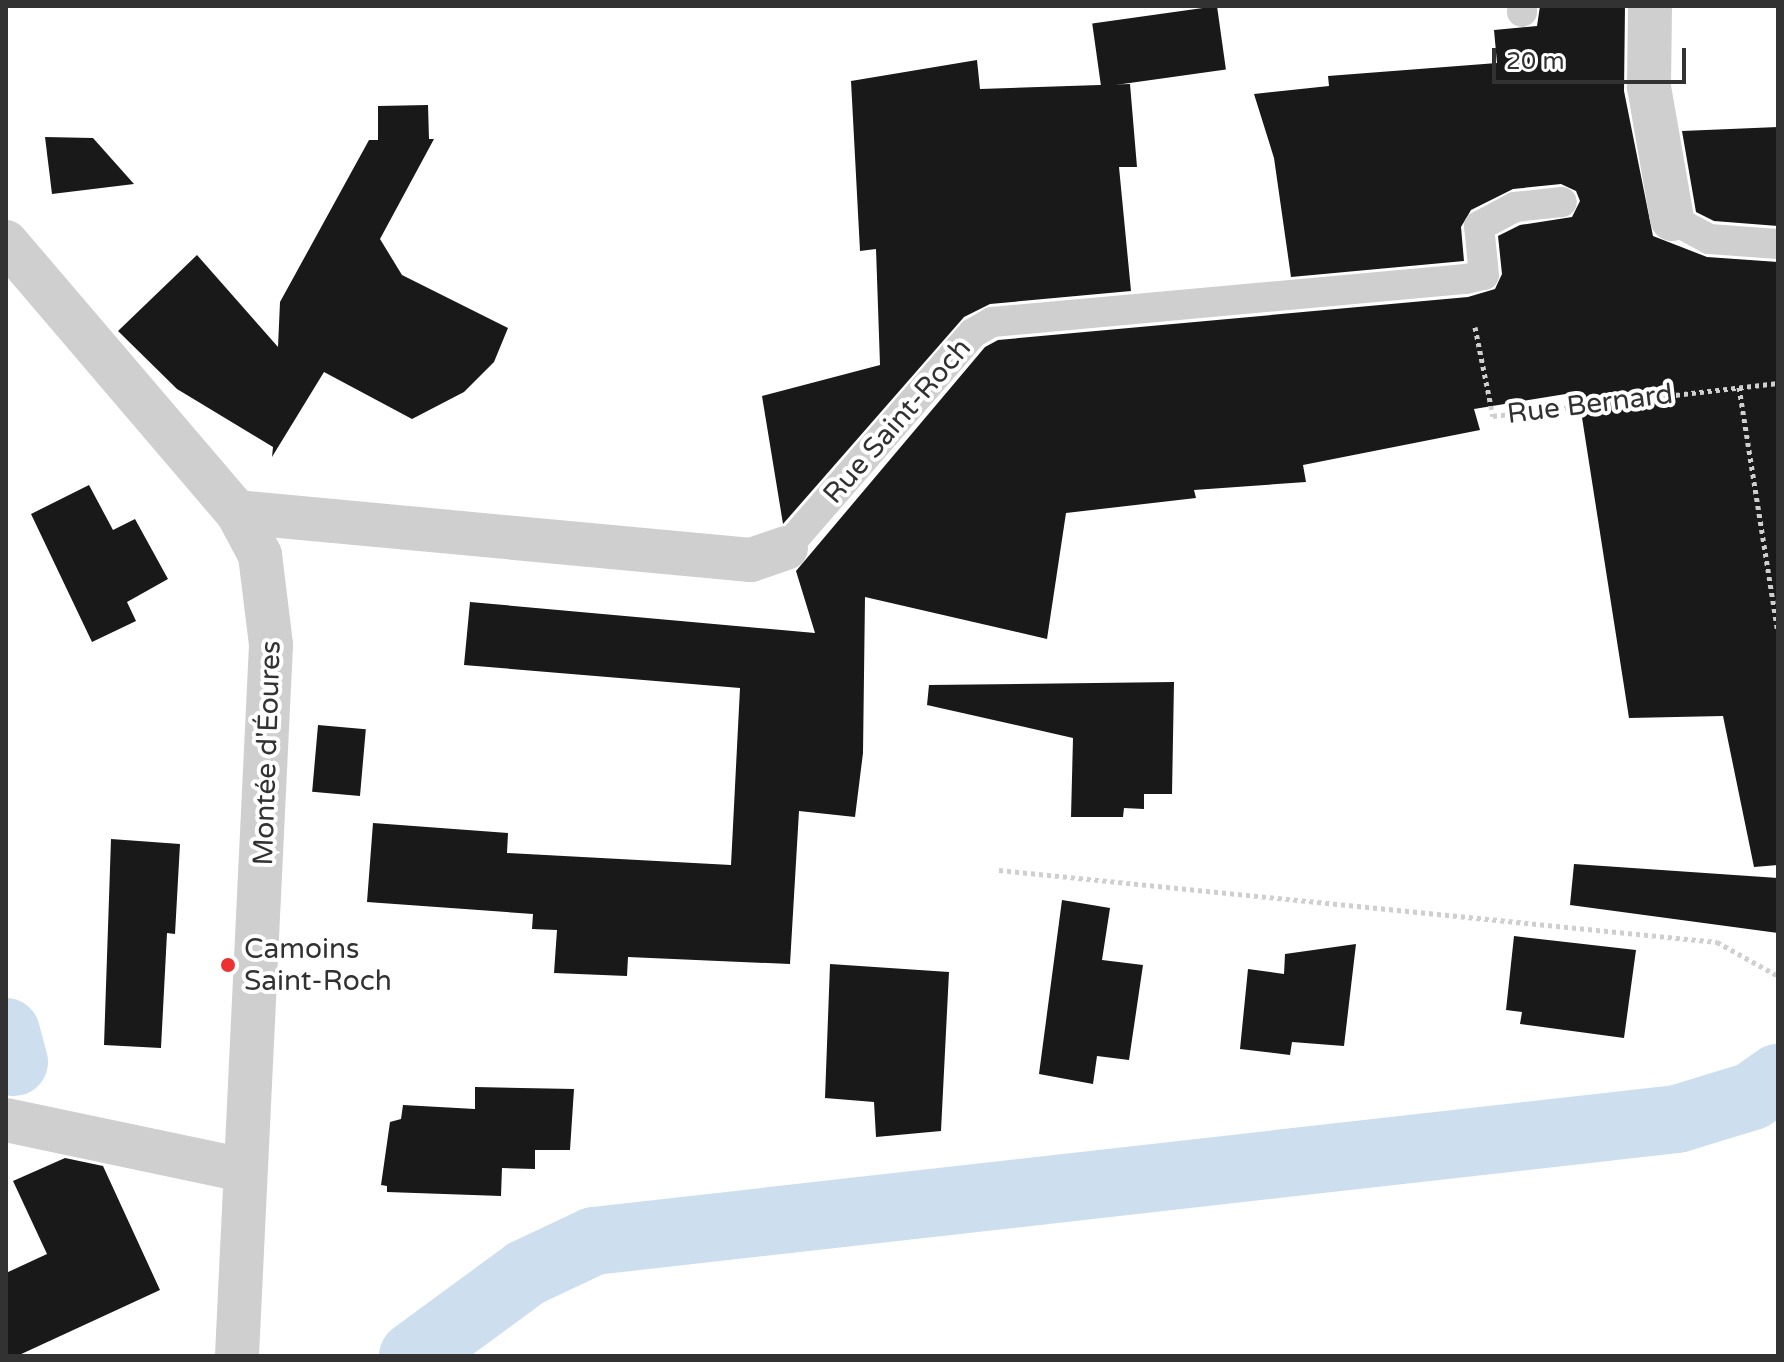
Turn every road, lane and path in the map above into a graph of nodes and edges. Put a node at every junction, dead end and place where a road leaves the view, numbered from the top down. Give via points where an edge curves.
1 (1650, 12) edge
2 (1562, 202) dead end
3 (1672, 219) joint
4 (6, 242) edge
5 (1778, 244) edge
6 (1466, 279) junction
7 (1778, 383) edge
8 (1739, 387) junction
9 (237, 512) junction
10 (786, 548) joint
11 (1778, 632) edge
12 (999, 870) dead end
13 (1778, 976) edge
14 (6, 1120) edge
15 (243, 1170) junction
16 (237, 1356) edge

1 - 3 street via 1649,87
2 - 6 lane via 1515,207 1479,226 1484,275
3 - 5 lane via 1709,239
4 - 9 street, Montée d'Éoures
6 - 8 path, Rue Bernard via 1493,416
6 - 10 lane, Rue Saint-Roch via 992,322 973,333
7 - 8 path, Rue Bernard
8 - 11 path
9 - 10 street, Rue Saint-Roch via 751,560
9 - 15 street, Montée d'Éoures via 260,555 271,645 260,951
12 - 13 path via 1717,942
14 - 15 street
15 - 16 street, Montée d'Éoures

